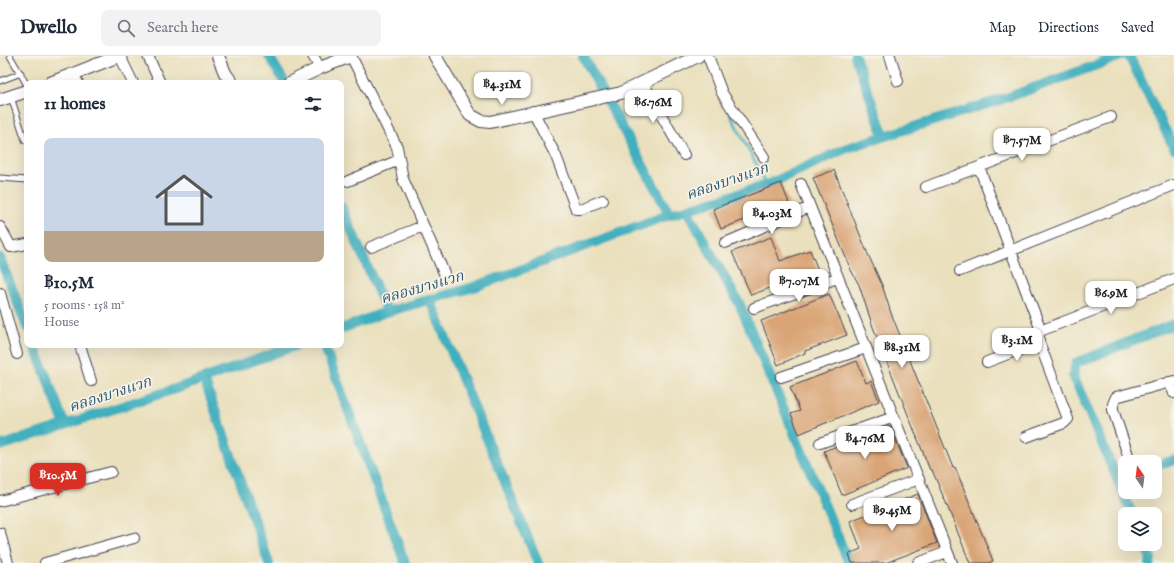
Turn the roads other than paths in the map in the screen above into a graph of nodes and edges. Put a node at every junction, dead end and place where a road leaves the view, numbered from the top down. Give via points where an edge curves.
1 (10, 56) edge
2 (120, 56) edge
3 (148, 56) edge
4 (218, 56) edge
5 (313, 56) edge
6 (351, 56) edge
7 (435, 56) edge
8 (708, 56) edge
9 (890, 56) edge
10 (694, 57) edge
11 (94, 60) edge
12 (320, 68) junction
13 (21, 73) junction
14 (76, 79) edge
15 (24, 80) edge
16 (132, 80) edge
17 (159, 80) edge
18 (230, 80) edge
19 (295, 80) edge
20 (0, 81) edge
21 (898, 81) dead end
22 (642, 83) junction
23 (24, 92) edge
24 (5, 98) edge
25 (533, 111) junction
26 (1110, 117) dead end
27 (24, 138) edge
28 (684, 155) dead end
29 (764, 157) dead end
30 (399, 160) junction
31 (978, 167) junction
32 (0, 178) edge
33 (24, 180) edge
34 (348, 181) dead end
35 (801, 184) dead end
36 (1174, 185) edge
37 (926, 187) dead end
38 (603, 200) dead end
39 (810, 208) junction
40 (423, 226) junction
41 (0, 227) edge
42 (725, 243) dead end
43 (24, 245) edge
44 (371, 247) dead end
45 (1012, 251) junction
46 (960, 271) dead end
47 (444, 273) dead end
48 (837, 278) junction
49 (1174, 279) edge
50 (0, 293) edge
51 (754, 308) dead end
52 (1040, 331) junction
53 (1039, 342) junction
54 (81, 348) edge
55 (866, 348) junction
56 (17, 354) dead end
57 (987, 362) dead end
58 (782, 377) dead end
59 (91, 381) dead end
60 (1172, 382) edge
61 (1174, 393) edge
62 (894, 416) junction
63 (1026, 437) dead end
64 (820, 443) dead end
65 (1128, 455) edge
66 (110, 472) dead end
67 (919, 478) junction
68 (0, 502) edge
69 (852, 504) dead end
70 (0, 533) edge
71 (134, 538) dead end
72 (947, 552) junction
73 (52, 562) edge
74 (8, 563) edge
75 (918, 563) edge
76 (952, 563) edge

1 - 13 lane
2 - 11 street
2 - 16 street
3 - 17 street
4 - 18 street
5 - 12 street
6 - 12 street
6 - 30 street via 397,147
7 - 25 street via 470,115 481,121 490,122
8 - 29 street via 722,93
9 - 21 street
10 - 22 street
11 - 14 street
12 - 19 street
13 - 15 lane
13 - 20 lane
22 - 25 street via 611,96
22 - 28 street
23 - 24 street
24 - 27 lane
25 - 38 street via 556,156 576,209
26 - 31 street
30 - 34 street
30 - 40 street via 402,179
31 - 37 street
31 - 45 street
32 - 33 lane
35 - 39 street
36 - 45 street
39 - 42 street
39 - 48 street
40 - 44 street
40 - 47 street
41 - 43 street via 12,247
45 - 46 street
45 - 52 street
48 - 51 street
48 - 55 street
49 - 52 street
50 - 56 street
52 - 53 street
53 - 57 street
53 - 63 street via 1068,419 1064,423
54 - 59 street
55 - 58 street
55 - 62 street
60 - 61 street
60 - 65 street via 1116,397 1113,410
62 - 64 street
62 - 67 street
66 - 68 street
67 - 69 street
67 - 72 street
70 - 74 street
71 - 73 street
72 - 75 street
72 - 76 street

